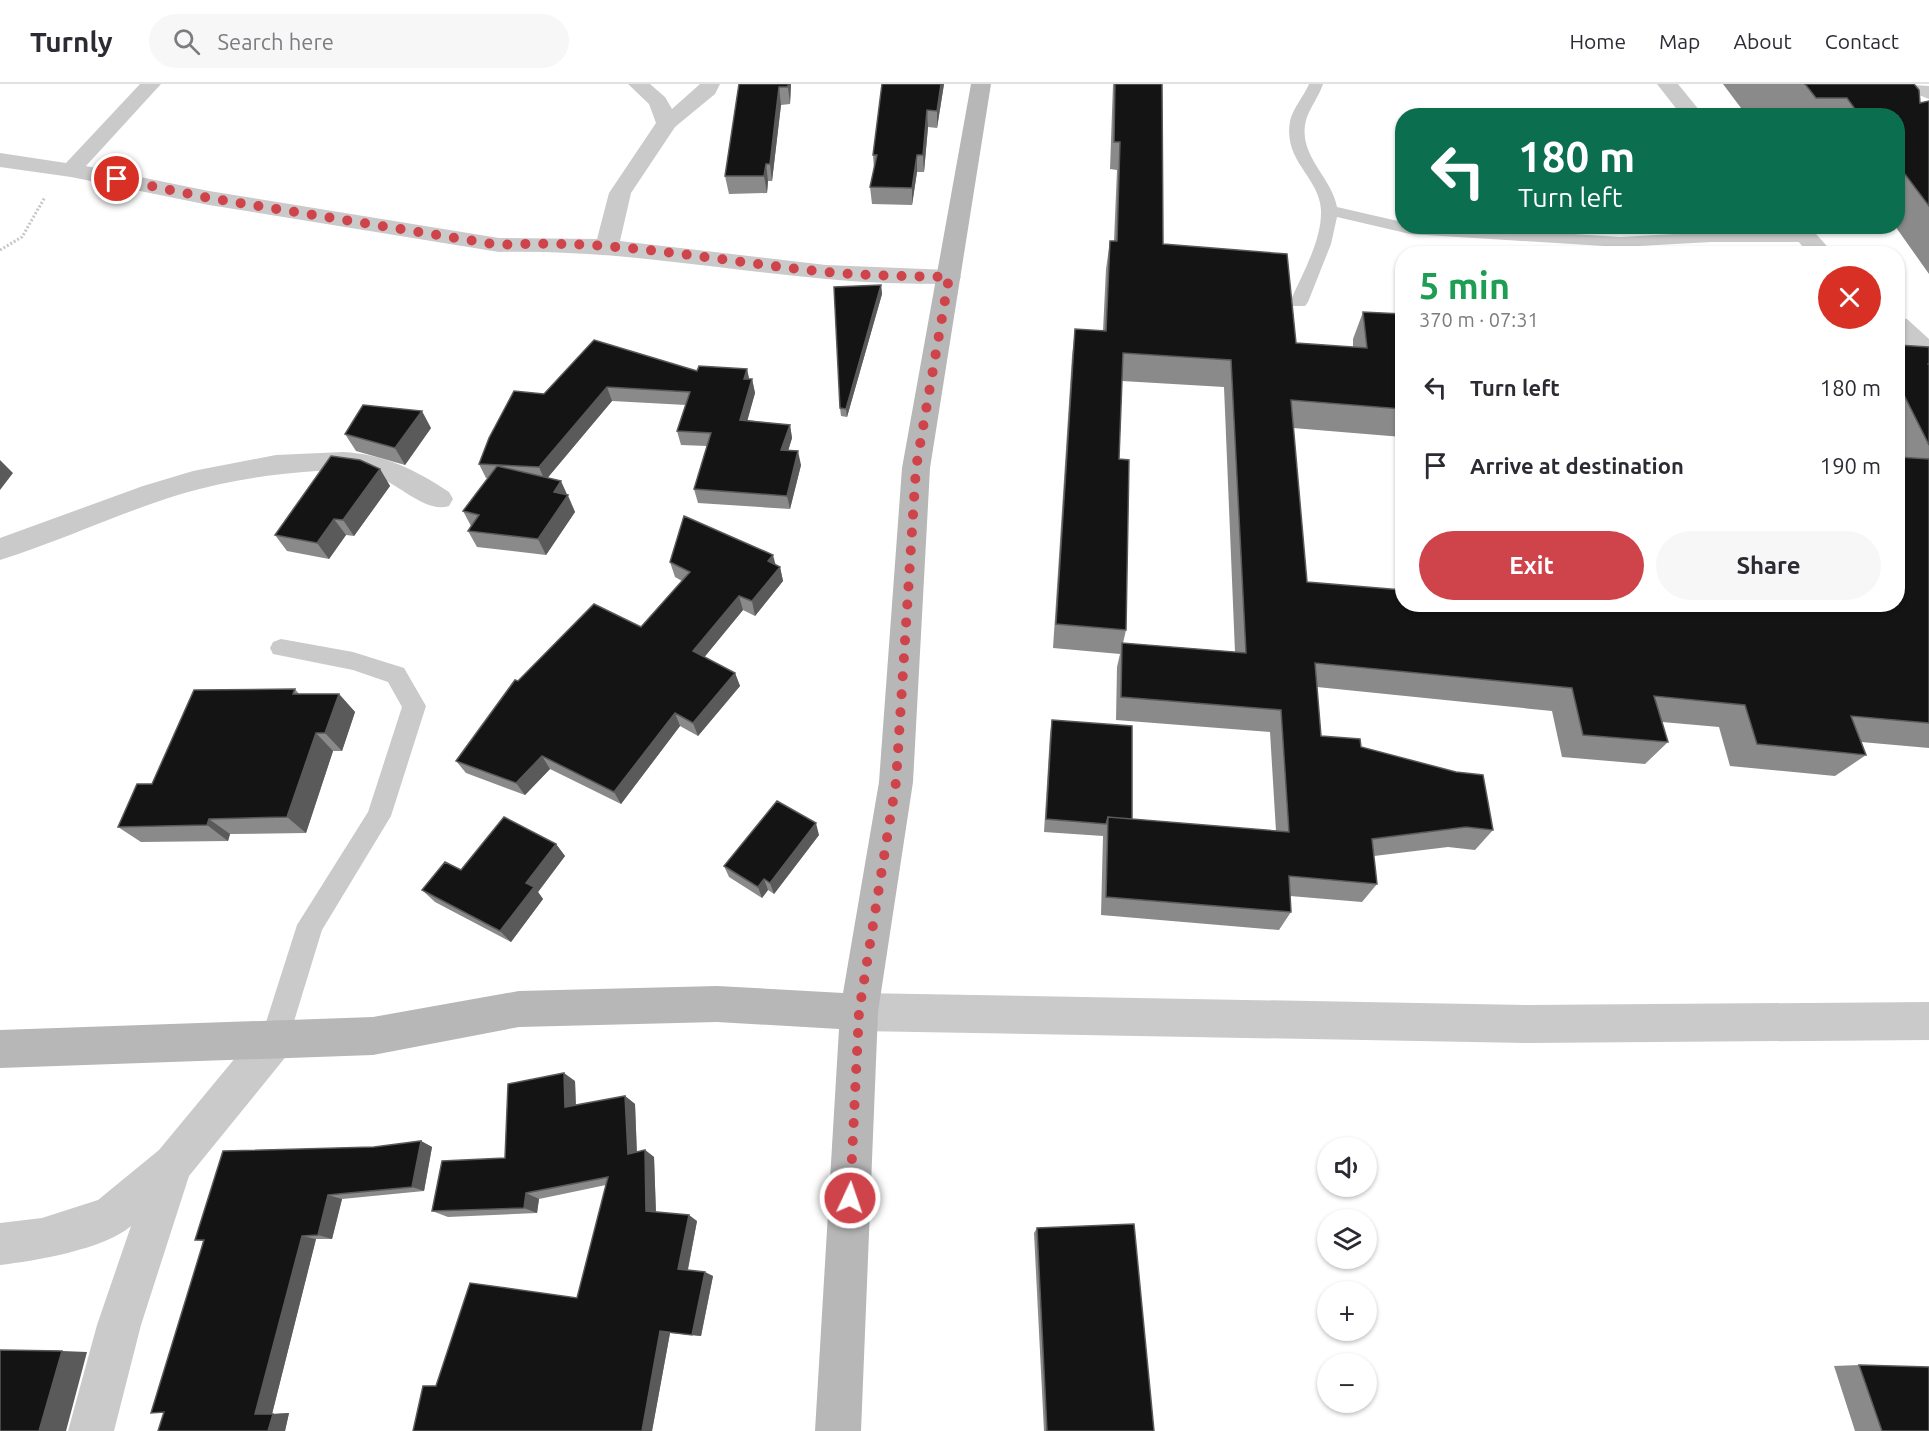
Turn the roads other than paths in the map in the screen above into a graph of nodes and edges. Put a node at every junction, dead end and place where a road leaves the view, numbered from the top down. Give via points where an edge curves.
1 (151, 84) edge
2 (638, 84) edge
3 (710, 84) edge
4 (981, 84) edge
5 (1316, 84) edge
6 (1667, 84) edge
7 (1908, 84) edge
8 (1929, 93) edge
9 (1687, 108) edge
10 (667, 123) junction
11 (0, 160) edge
12 (71, 170) junction
13 (1329, 210) junction
14 (1395, 225) edge
15 (1491, 234) edge
16 (1787, 234) edge
17 (1803, 234) edge
18 (607, 244) junction
19 (1713, 245) edge
20 (1815, 246) edge
21 (949, 277) junction
22 (1299, 302) dead end
23 (1905, 331) edge
24 (1929, 353) edge
25 (440, 499) dead end
26 (0, 549) edge
27 (281, 648) dead end
28 (859, 1012) junction
29 (1929, 1020) edge
30 (274, 1041) junction
31 (0, 1049) edge
32 (173, 1164) junction
33 (0, 1244) edge
34 (91, 1431) edge
35 (838, 1431) edge

1 - 12 street
2 - 10 street via 658,101
3 - 10 street via 708,90
4 - 21 street
5 - 13 lane via 1299,118 1296,142 1304,164 1323,187
6 - 9 street
7 - 8 street
10 - 18 street via 621,193
11 - 12 street
12 - 18 street via 209,198 499,245
13 - 14 lane
13 - 22 lane
15 - 19 lane
16 - 19 lane
17 - 20 street
18 - 21 street via 827,272
21 - 28 street via 916,468 896,782
23 - 24 street
25 - 26 street via 407,477 370,464 319,461 259,466 203,478 133,500
27 - 30 lane via 353,661 396,675 414,706 379,816 310,924
28 - 29 street via 1334,1023 1724,1026
28 - 30 street via 717,1004 519,1009 373,1036
28 - 35 street
30 - 31 street
30 - 32 street
32 - 33 street via 110,1216 42,1239
32 - 34 street via 119,1325

